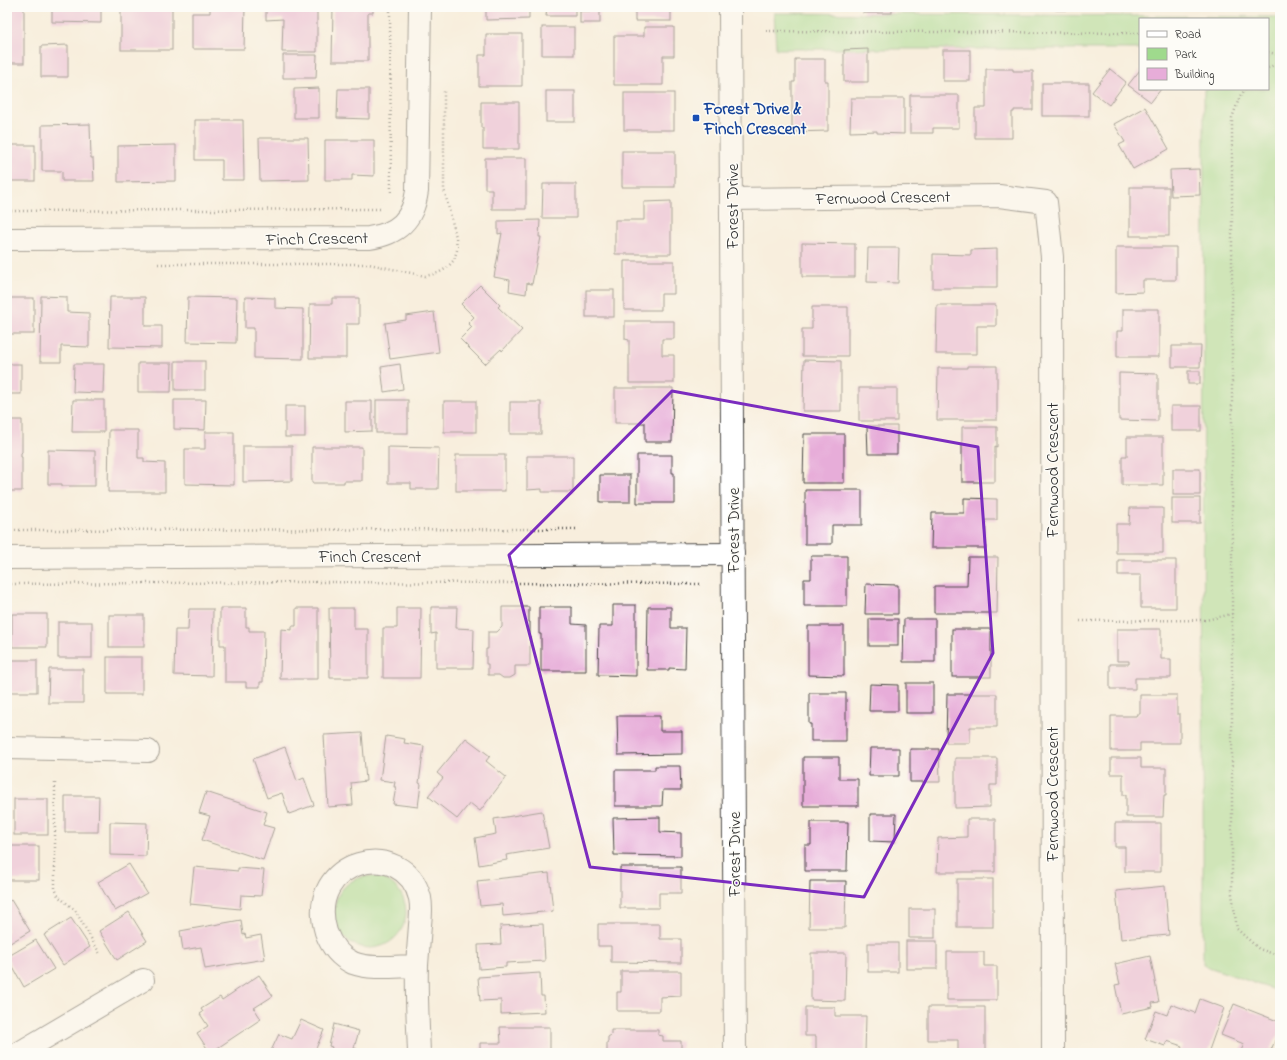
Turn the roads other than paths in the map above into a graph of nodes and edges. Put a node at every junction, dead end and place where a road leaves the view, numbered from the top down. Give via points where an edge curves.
1 (420, 7) edge
2 (730, 7) edge
3 (732, 199) junction
4 (7, 239) edge
5 (733, 554) junction
6 (7, 558) edge
7 (7, 748) edge
8 (148, 752) dead end
9 (417, 966) junction
10 (143, 980) dead end
11 (19, 1053) edge
12 (418, 1053) edge
13 (735, 1053) edge
14 (1053, 1053) edge

1 - 4 street, Finch Crescent via 417,192 410,215 392,232 381,237 369,238
2 - 3 street, Forest Drive
3 - 5 street, Forest Drive
3 - 14 street, Fernwood Crescent via 999,196 1046,202 1052,265
5 - 6 street, Finch Crescent
5 - 13 street, Forest Drive
7 - 8 street
9 - 9 street via 422,911 416,887 408,876 387,863 374,861 362,862 341,873 327,892 323,915 329,939 335,950 344,958 364,966
9 - 12 street
10 - 11 street

